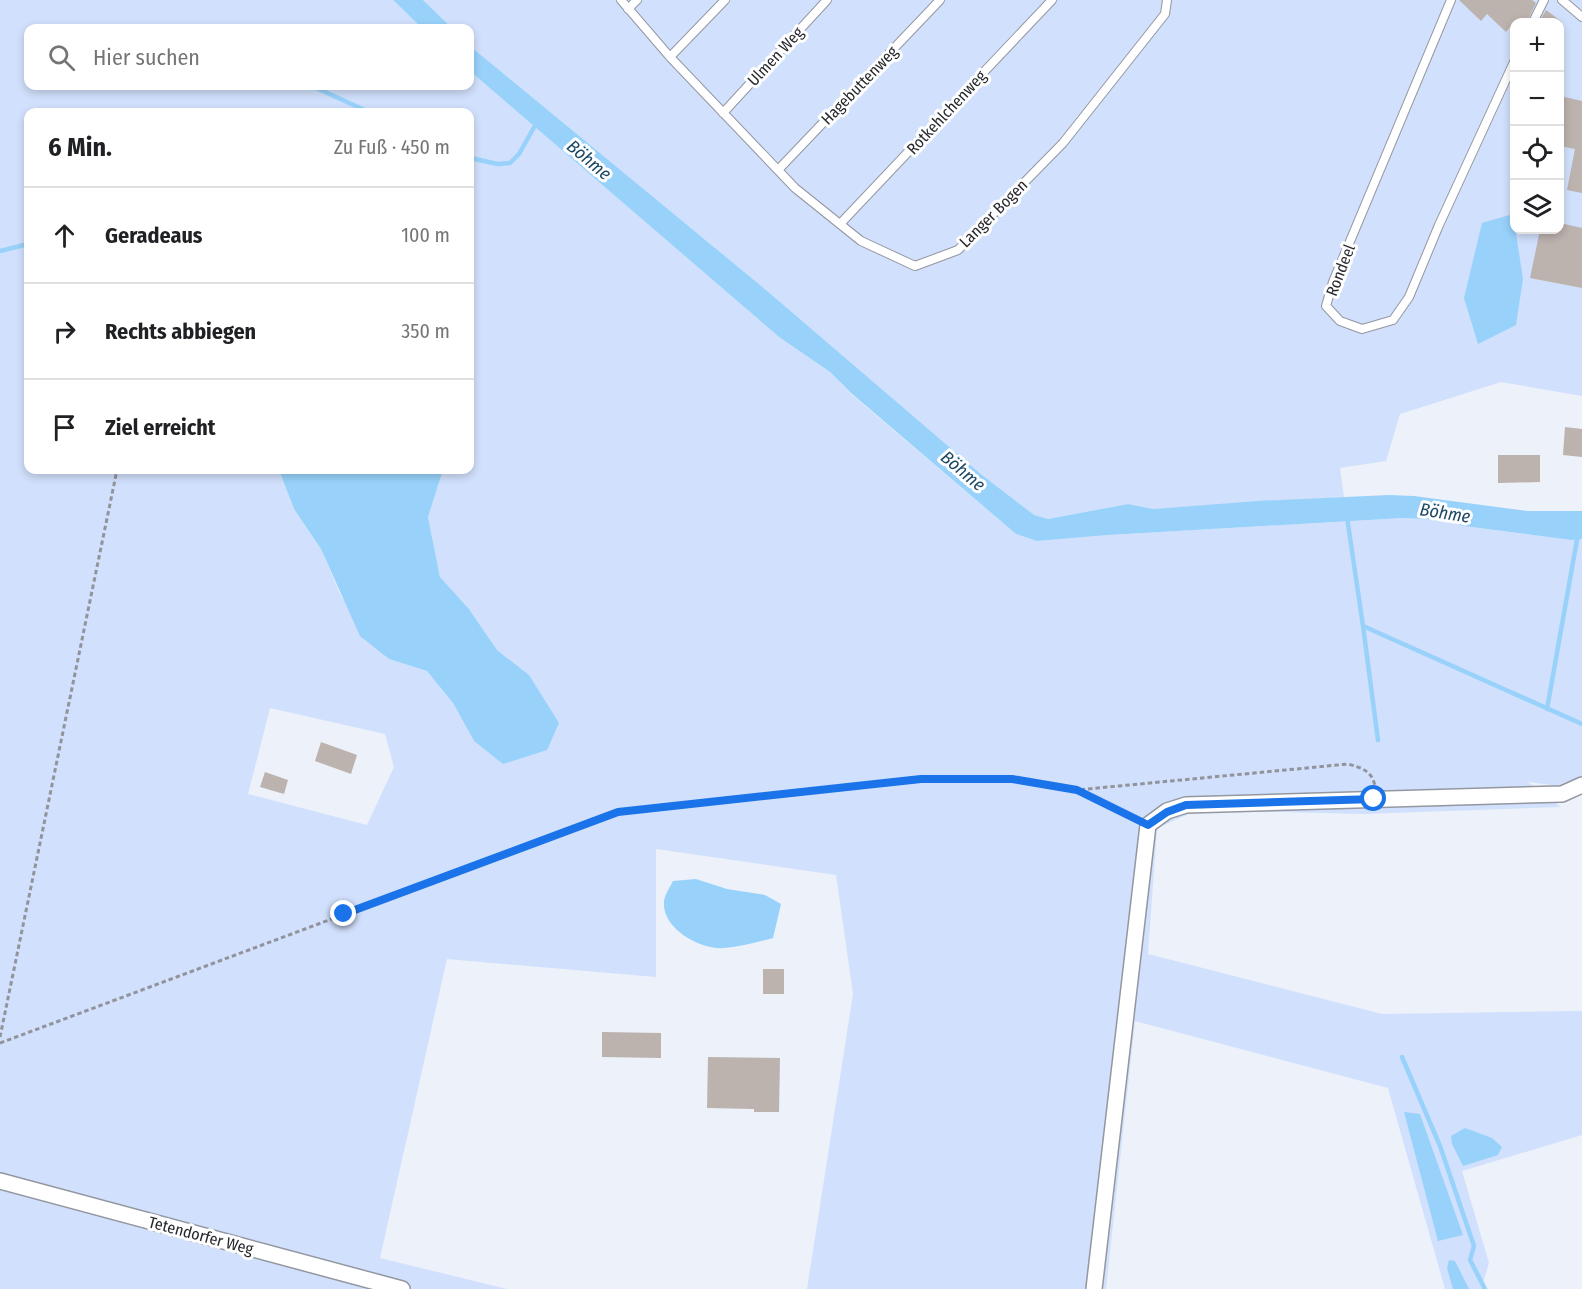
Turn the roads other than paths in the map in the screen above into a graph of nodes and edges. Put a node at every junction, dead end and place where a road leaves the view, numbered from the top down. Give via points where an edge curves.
1 (621, 0) edge
2 (637, 0) edge
3 (725, 0) edge
4 (827, 0) edge
5 (940, 0) edge
6 (1052, 0) edge
7 (1167, 0) edge
8 (1451, 0) edge
9 (1544, 0) edge
10 (1562, 0) edge
11 (1576, 0) edge
12 (1569, 6) junction
13 (628, 9) junction
14 (1582, 17) edge
15 (1535, 18) edge
16 (670, 57) junction
17 (1510, 72) edge
18 (723, 113) junction
19 (778, 170) junction
20 (840, 224) junction
21 (1582, 786) edge
22 (0, 1181) edge
23 (402, 1289) edge
24 (1094, 1289) edge

1 - 13 lane, Langer Bogen
2 - 13 lane
3 - 16 lane
4 - 18 lane, Ulmen Weg
5 - 19 lane, Hagebuttenweg
6 - 20 lane, Rotkehlchenweg
7 - 20 lane, Langer Bogen via 1165,14 1063,143 958,250 915,266 861,241
8 - 17 lane, Rondeel via 1333,282 1326,306 1340,321 1362,329 1393,320 1409,297 1443,214
9 - 15 lane
10 - 12 lane
11 - 12 lane
12 - 14 lane
13 - 16 lane, Langer Bogen
16 - 18 lane, Langer Bogen
18 - 19 lane, Langer Bogen
19 - 20 lane, Langer Bogen
21 - 24 street via 1562,794 1186,805 1148,825
22 - 23 street, Tetendorfer Weg

